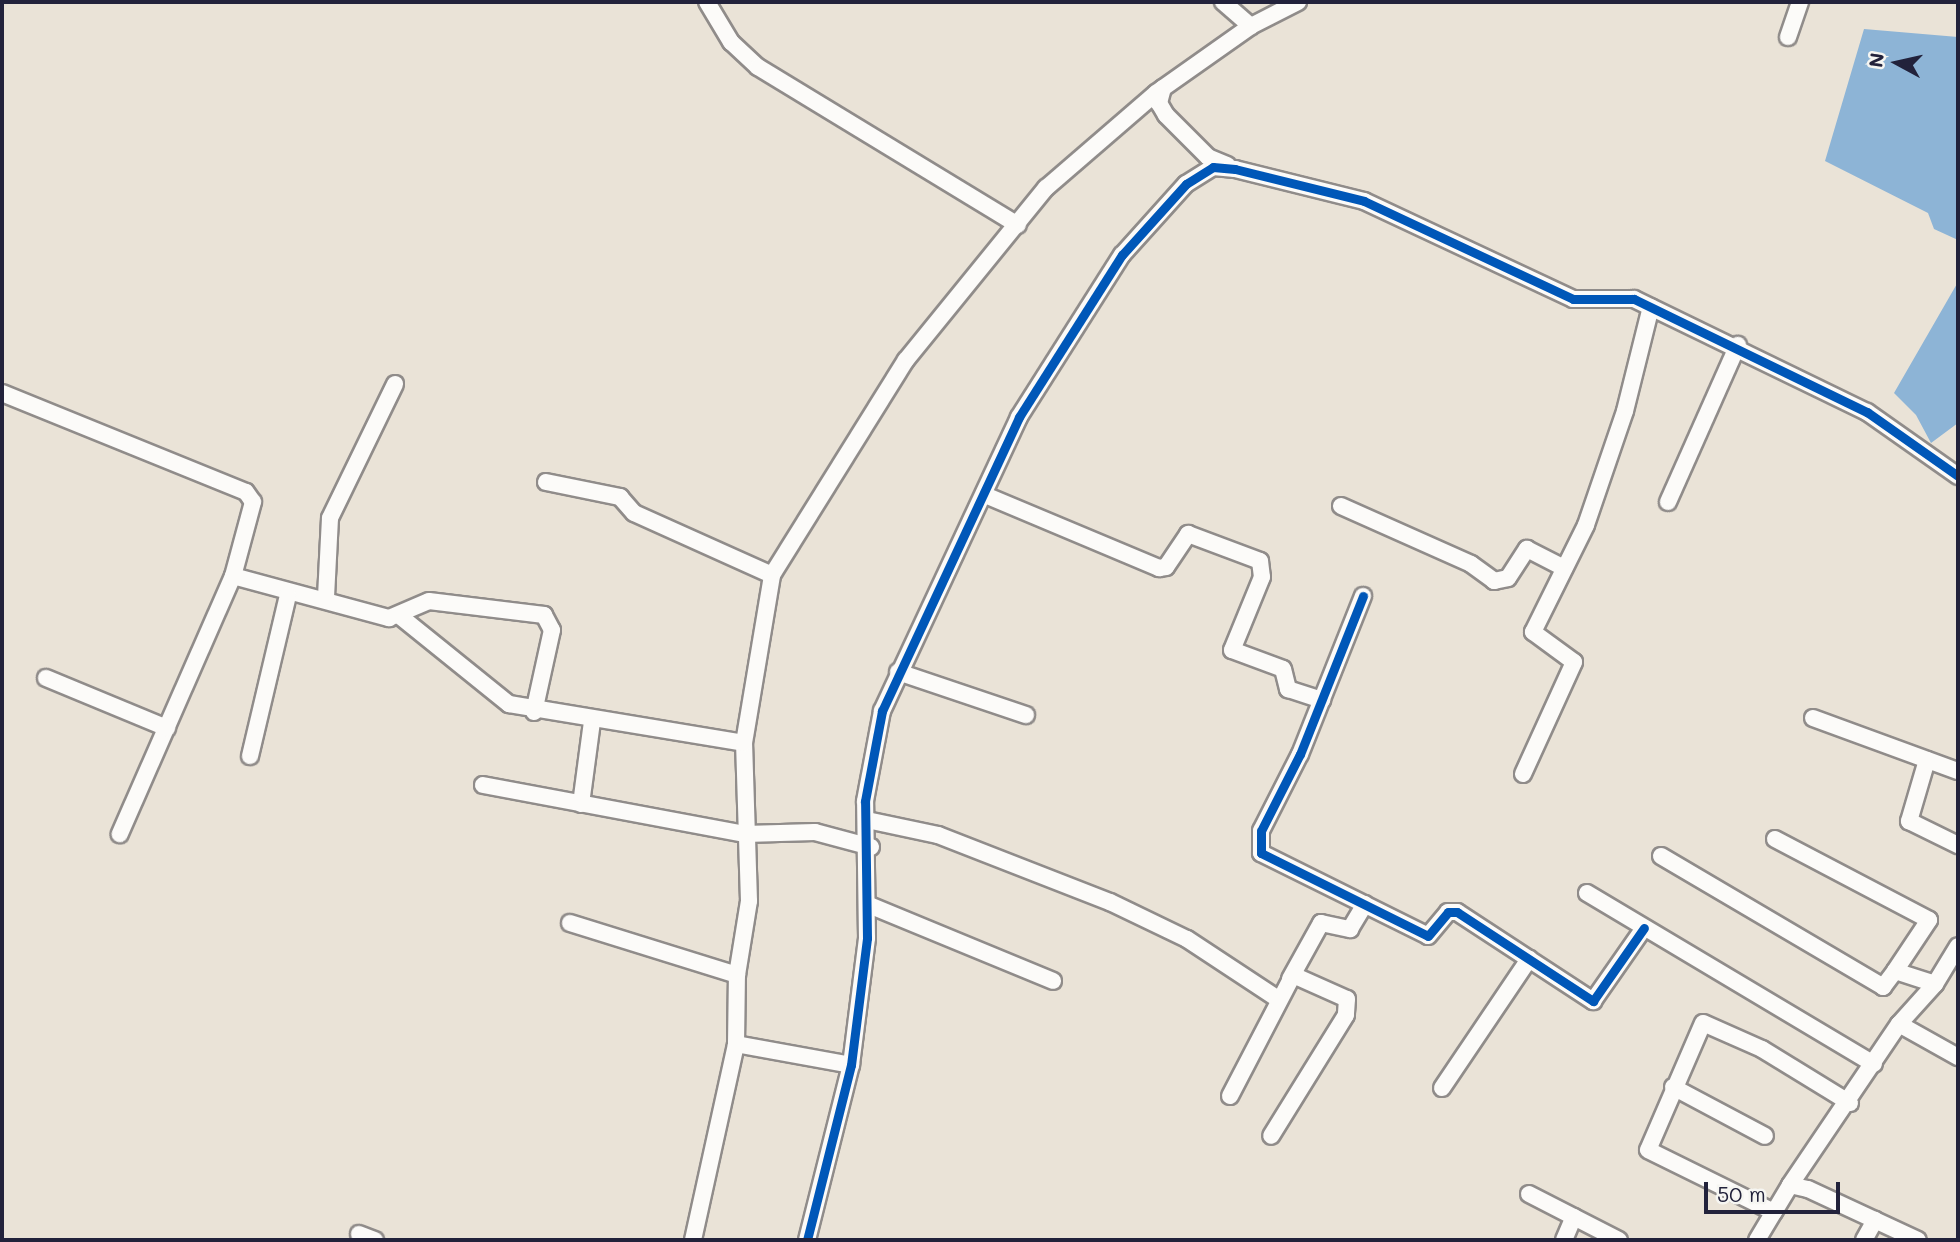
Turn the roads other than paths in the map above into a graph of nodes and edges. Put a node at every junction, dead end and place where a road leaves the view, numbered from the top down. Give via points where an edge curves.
1 (707, 2) edge
2 (1223, 2) edge
3 (1297, 2) edge
4 (1800, 2) edge
5 (1251, 26) junction
6 (1788, 37) dead end
7 (1163, 88) junction
8 (1235, 169) junction
9 (1018, 225) junction
10 (1651, 307) junction
11 (1738, 345) junction
12 (394, 384) dead end
13 (2, 393) edge
14 (1958, 476) edge
15 (546, 482) dead end
16 (985, 495) junction
17 (1668, 502) dead end
18 (1341, 506) dead end
19 (1564, 568) junction
20 (772, 575) junction
21 (233, 576) junction
22 (288, 595) junction
23 (1363, 596) dead end
24 (326, 597) junction
25 (401, 617) junction
26 (898, 672) junction
27 (46, 678) dead end
28 (1322, 700) junction
29 (534, 712) junction
30 (1026, 715) dead end
31 (1814, 718) dead end
32 (592, 722) junction
33 (167, 728) junction
34 (744, 743) junction
35 (250, 756) dead end
36 (1927, 760) junction
37 (1958, 771) edge
38 (1523, 774) dead end
39 (483, 785) dead end
40 (582, 804) junction
41 (867, 820) junction
42 (120, 834) dead end
43 (746, 834) junction
44 (1775, 839) dead end
45 (1958, 845) edge
46 (871, 847) junction
47 (1661, 856) dead end
48 (1587, 893) dead end
49 (1365, 904) junction
50 (869, 905) junction
51 (570, 923) dead end
52 (1644, 928) junction
53 (1958, 946) edge
54 (1529, 959) junction
55 (1895, 971) junction
56 (1952, 972) edge
57 (737, 975) junction
58 (1290, 979) junction
59 (1053, 981) dead end
60 (1935, 984) junction
61 (1278, 999) junction
62 (1899, 1024) junction
63 (736, 1044) junction
64 (1958, 1057) edge
65 (1874, 1064) junction
66 (851, 1065) junction
67 (1673, 1087) junction
68 (1442, 1088) dead end
69 (1230, 1096) dead end
70 (1850, 1103) junction
71 (1271, 1136) dead end
72 (1765, 1136) dead end
73 (1790, 1185) junction
74 (1529, 1194) dead end
75 (1774, 1212) junction
76 (1574, 1217) junction
77 (1875, 1220) junction
78 (359, 1234) dead end
79 (375, 1240) edge
80 (693, 1240) edge
81 (807, 1240) edge
82 (1564, 1240) edge
83 (1619, 1240) edge
84 (1757, 1240) edge
85 (1864, 1240) edge
86 (1918, 1240) edge

1 - 9 street via 731,42 758,67
2 - 5 street
3 - 5 street
4 - 6 street
5 - 7 street
7 - 8 street via 1159,103 1166,114 1208,157
7 - 9 street via 1046,188
8 - 10 street via 1364,201 1573,299 1634,299
8 - 16 street via 1213,167 1186,184 1122,255 1019,416
9 - 20 street via 906,360
10 - 11 street
10 - 19 street via 1625,411 1586,525
11 - 14 street via 1867,412
11 - 17 street
12 - 24 street via 330,518
13 - 21 street via 246,492 254,513
15 - 20 street via 620,496 635,513
16 - 26 street
16 - 28 street via 1159,568 1166,567 1188,534 1260,561 1262,578 1232,650 1280,668 1288,689
18 - 19 street via 1471,564 1494,581 1508,578 1527,550
19 - 38 street via 1533,632 1574,662
20 - 34 street
21 - 22 street
21 - 33 street
22 - 24 street
22 - 35 street
23 - 28 street
24 - 25 street
25 - 29 street via 485,690
25 - 29 street via 429,601 531,610 548,617 552,630
26 - 30 street
26 - 41 street via 882,711
27 - 33 street
28 - 49 street via 1258,844 1271,859
29 - 32 street
31 - 36 street
32 - 34 street
32 - 40 street
33 - 42 street
34 - 43 street
36 - 37 street
36 - 45 street via 1909,821
39 - 40 street
40 - 43 street
41 - 46 street
41 - 61 street via 938,835 1110,902 1187,939
43 - 46 street via 815,832
43 - 57 street via 749,901
44 - 55 street via 1929,920
46 - 50 street
47 - 55 street via 1883,987
48 - 52 street
49 - 54 street via 1428,936 1448,912 1457,912
49 - 58 street via 1350,929 1321,923
50 - 59 street
50 - 66 street
51 - 57 street
52 - 54 street via 1593,1001
52 - 65 street
53 - 56 street
54 - 68 street
55 - 60 street
56 - 60 street
57 - 63 street
58 - 61 street
58 - 71 street via 1304,975 1349,1003
60 - 62 street
61 - 69 street
62 - 64 street
62 - 65 street
63 - 66 street
63 - 80 street
65 - 70 street
66 - 81 street
67 - 70 street via 1703,1023 1711,1022
67 - 72 street
67 - 75 street via 1648,1150
70 - 73 street
73 - 75 street
73 - 77 street
74 - 76 street
75 - 84 street
76 - 82 street
76 - 83 street
77 - 85 street
77 - 86 street
78 - 79 street

